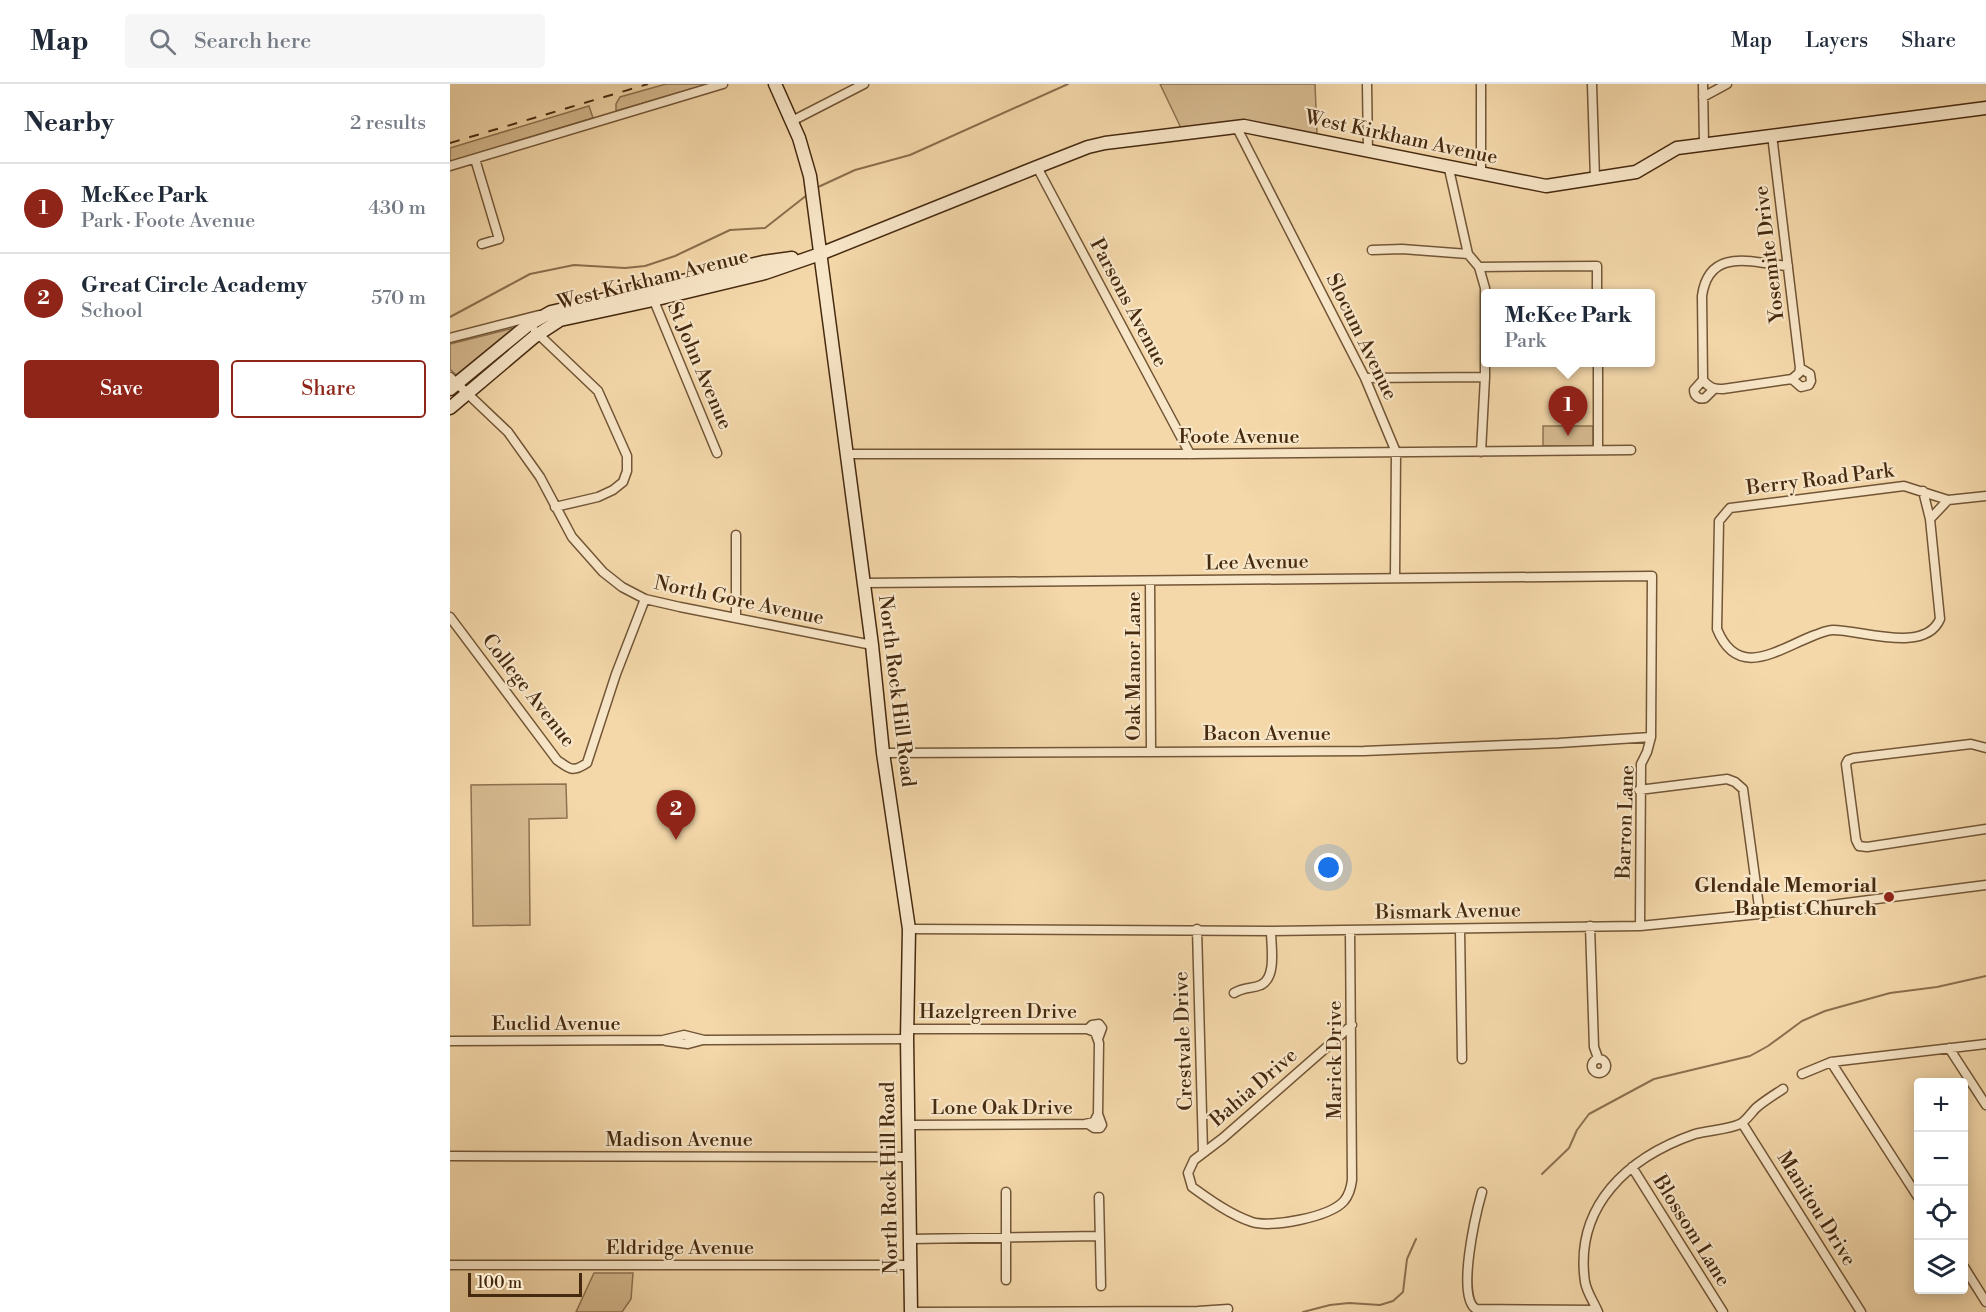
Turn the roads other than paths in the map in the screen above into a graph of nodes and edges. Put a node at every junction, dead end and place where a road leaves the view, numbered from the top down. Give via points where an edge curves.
1 (723, 84) edge
2 (775, 84) edge
3 (864, 84) edge
4 (1367, 84) edge
5 (1481, 84) edge
6 (1593, 84) edge
7 (1703, 84) edge
8 (1727, 84) edge
9 (1703, 97) junction
10 (1986, 108) edge
11 (792, 121) junction
12 (1236, 126) junction
13 (1772, 135) junction
14 (1704, 144) junction
15 (1368, 151) junction
16 (475, 159) junction
17 (450, 166) edge
18 (1037, 167) junction
19 (1449, 169) junction
20 (1481, 174) junction
21 (1595, 179) junction
22 (482, 244) dead end
23 (1372, 250) dead end
24 (820, 254) junction
25 (1468, 254) junction
26 (1788, 266) junction
27 (1479, 267) junction
28 (1485, 289) edge
29 (1597, 289) edge
30 (651, 296) junction
31 (551, 312) junction
32 (528, 325) junction
33 (540, 335) junction
34 (450, 338) edge
35 (1485, 367) edge
36 (1598, 367) edge
37 (1485, 377) junction
38 (1365, 378) junction
39 (1703, 380) junction
40 (452, 383) edge
41 (1714, 389) junction
42 (466, 393) junction
43 (450, 408) edge
44 (1598, 450) junction
45 (1631, 450) dead end
46 (1396, 452) junction
47 (1481, 452) junction
48 (717, 453) dead end
49 (847, 454) junction
50 (1190, 454) junction
51 (1923, 490) junction
52 (1986, 496) edge
53 (1948, 500) junction
54 (555, 507) junction
55 (1930, 519) junction
56 (736, 535) dead end
57 (1652, 576) joint
58 (1395, 578) junction
59 (1150, 580) junction
60 (863, 583) junction
61 (645, 599) junction
62 (450, 617) edge
63 (736, 618) junction
64 (872, 645) junction
65 (1651, 737) junction
66 (1986, 748) edge
67 (1151, 750) junction
68 (883, 753) junction
69 (1639, 790) junction
70 (1986, 829) edge
71 (1986, 885) edge
72 (1760, 914) junction
73 (1590, 926) junction
74 (1640, 926) junction
75 (909, 929) junction
76 (1197, 929) junction
77 (1460, 929) junction
78 (1350, 930) junction
79 (1271, 931) junction
80 (1234, 993) dead end
81 (1352, 1025) junction
82 (908, 1034) junction
83 (450, 1041) edge
84 (1986, 1044) edge
85 (1949, 1048) junction
86 (1598, 1058) dead end
87 (1462, 1059) dead end
88 (1832, 1062) junction
89 (1802, 1074) dead end
90 (1783, 1089) dead end
91 (1986, 1105) edge
92 (1093, 1120) joint
93 (1742, 1124) junction
94 (909, 1125) junction
95 (1203, 1151) junction
96 (450, 1156) edge
97 (909, 1157) junction
98 (1632, 1167) junction
99 (1914, 1191) edge
100 (1006, 1192) dead end
101 (1482, 1192) dead end
102 (1099, 1197) dead end
103 (1100, 1236) junction
104 (1006, 1238) junction
105 (910, 1239) junction
106 (450, 1265) edge
107 (909, 1265) junction
108 (1968, 1273) edge
109 (1006, 1280) dead end
110 (1101, 1286) dead end
111 (1986, 1302) edge
112 (1228, 1309) dead end
113 (1597, 1311) edge
114 (913, 1312) edge
115 (1723, 1312) edge
116 (1861, 1312) edge

1 - 16 street
2 - 11 street, North Rock Hill Road
3 - 11 street
4 - 15 street
5 - 20 street
6 - 21 street
7 - 9 street
8 - 9 street
9 - 14 street
10 - 13 street, West Kirkham Avenue
11 - 24 street, North Rock Hill Road via 811,182
12 - 15 street, West Kirkham Avenue
12 - 18 street, West Kirkham Avenue via 1105,143
12 - 38 street, Slocum Avenue
13 - 14 street, West Kirkham Avenue
13 - 26 street, Yosemite Drive
14 - 21 street, West Kirkham Avenue via 1677,148 1636,172
15 - 19 street, West Kirkham Avenue
16 - 17 street
16 - 22 street via 499,239
18 - 24 street, West Kirkham Avenue
18 - 50 street, Parsons Avenue
19 - 20 street, West Kirkham Avenue
19 - 25 street
20 - 21 street, West Kirkham Avenue via 1545,186
23 - 25 street
24 - 30 street, West Kirkham Avenue via 763,262
24 - 49 street, North Rock Hill Road
25 - 27 street
26 - 39 street via 1734,260 1716,266 1708,275 1702,296
26 - 41 street, Yosemite Drive via 1797,373
27 - 28 street
27 - 29 street via 1597,266
30 - 31 street, West Kirkham Avenue
30 - 33 street, West Kirkham Avenue via 560,320
30 - 48 street, St John Avenue
31 - 32 street, West Kirkham Avenue
31 - 34 street
32 - 33 street
32 - 40 street, West Kirkham Avenue
33 - 42 street, West Kirkham Avenue
33 - 54 street via 598,391 627,456 623,482 613,490
35 - 37 street
36 - 44 street
37 - 38 street
37 - 47 street
38 - 46 street, Slocum Avenue
39 - 41 street
39 - 41 street via 1694,390 1698,398 1706,399
40 - 42 street, North Gore Avenue
42 - 43 street, West Kirkham Avenue
42 - 54 street, North Gore Avenue via 508,432 540,477
44 - 45 street, Foote Avenue
44 - 47 street, Foote Avenue
46 - 47 street, Foote Avenue
46 - 50 street, Foote Avenue
46 - 58 street, Slocum Avenue
49 - 50 street, Foote Avenue
49 - 60 street, North Rock Hill Road
51 - 53 street, Berry Road Park
51 - 55 street, Berry Road Park
51 - 55 street, Berry Road Park via 1904,486 1730,508 1719,520 1717,629 1722,641 1739,656 1758,657 1830,630 1911,638 1931,632 1940,619
52 - 53 street, Berry Road Park
53 - 55 street
54 - 61 street, North Gore Avenue via 572,537 603,572
56 - 63 street
57 - 58 street, Lee Avenue
57 - 65 street, Barron Lane
58 - 59 street, Lee Avenue
59 - 60 street, Lee Avenue
59 - 67 street, Oak Manor Lane
60 - 64 street, North Rock Hill Road
61 - 62 street, College Avenue via 587,763 578,770 557,760
61 - 63 street, North Gore Avenue
63 - 64 street, North Gore Avenue
64 - 68 street, North Rock Hill Road
65 - 67 street, Bacon Avenue via 1364,751
65 - 69 street, Barron Lane via 1641,764
66 - 70 street via 1971,744 1854,758 1846,764 1859,846
67 - 68 street, Bacon Avenue
68 - 75 street, North Rock Hill Road
69 - 72 street via 1727,780 1743,789
69 - 74 street, Barron Lane
71 - 72 street, Bismark Avenue
72 - 74 street, Bismark Avenue
73 - 74 street, Bismark Avenue
73 - 77 street, Bismark Avenue
73 - 86 street via 1594,1047
75 - 76 street, Bismark Avenue
75 - 82 street, North Rock Hill Road
76 - 79 street, Bismark Avenue
76 - 95 street, Crestvale Drive
77 - 78 street, Bismark Avenue
77 - 87 street
78 - 79 street, Bismark Avenue
78 - 81 street, Marick Drive
79 - 80 street via 1271,973 1266,982
81 - 95 street, Bahia Drive
81 - 95 street, Marick Drive via 1352,1180 1344,1201 1334,1210 1269,1225 1254,1222 1192,1187 1188,1173
82 - 83 street, Euclid Avenue via 704,1040 683,1044 663,1040
82 - 92 street, Hazelgreen Drive via 1094,1034
82 - 94 street, North Rock Hill Road
84 - 85 street
85 - 88 street
85 - 91 street
88 - 89 street
88 - 99 street
90 - 93 street via 1757,1107
92 - 94 street, Lone Oak Drive
93 - 98 street via 1696,1134
93 - 116 street, Manitou Drive
94 - 97 street, North Rock Hill Road
96 - 97 street, Madison Avenue
97 - 105 street, North Rock Hill Road
98 - 113 street via 1599,1204 1584,1244 1586,1285
98 - 115 street, Blossom Lane
100 - 104 street
101 - 113 street via 1469,1249 1469,1304 1476,1309
102 - 103 street
103 - 104 street
103 - 110 street
104 - 105 street
104 - 109 street
105 - 107 street, North Rock Hill Road
106 - 107 street, Eldridge Avenue
107 - 114 street, North Rock Hill Road
108 - 111 street
112 - 114 street

